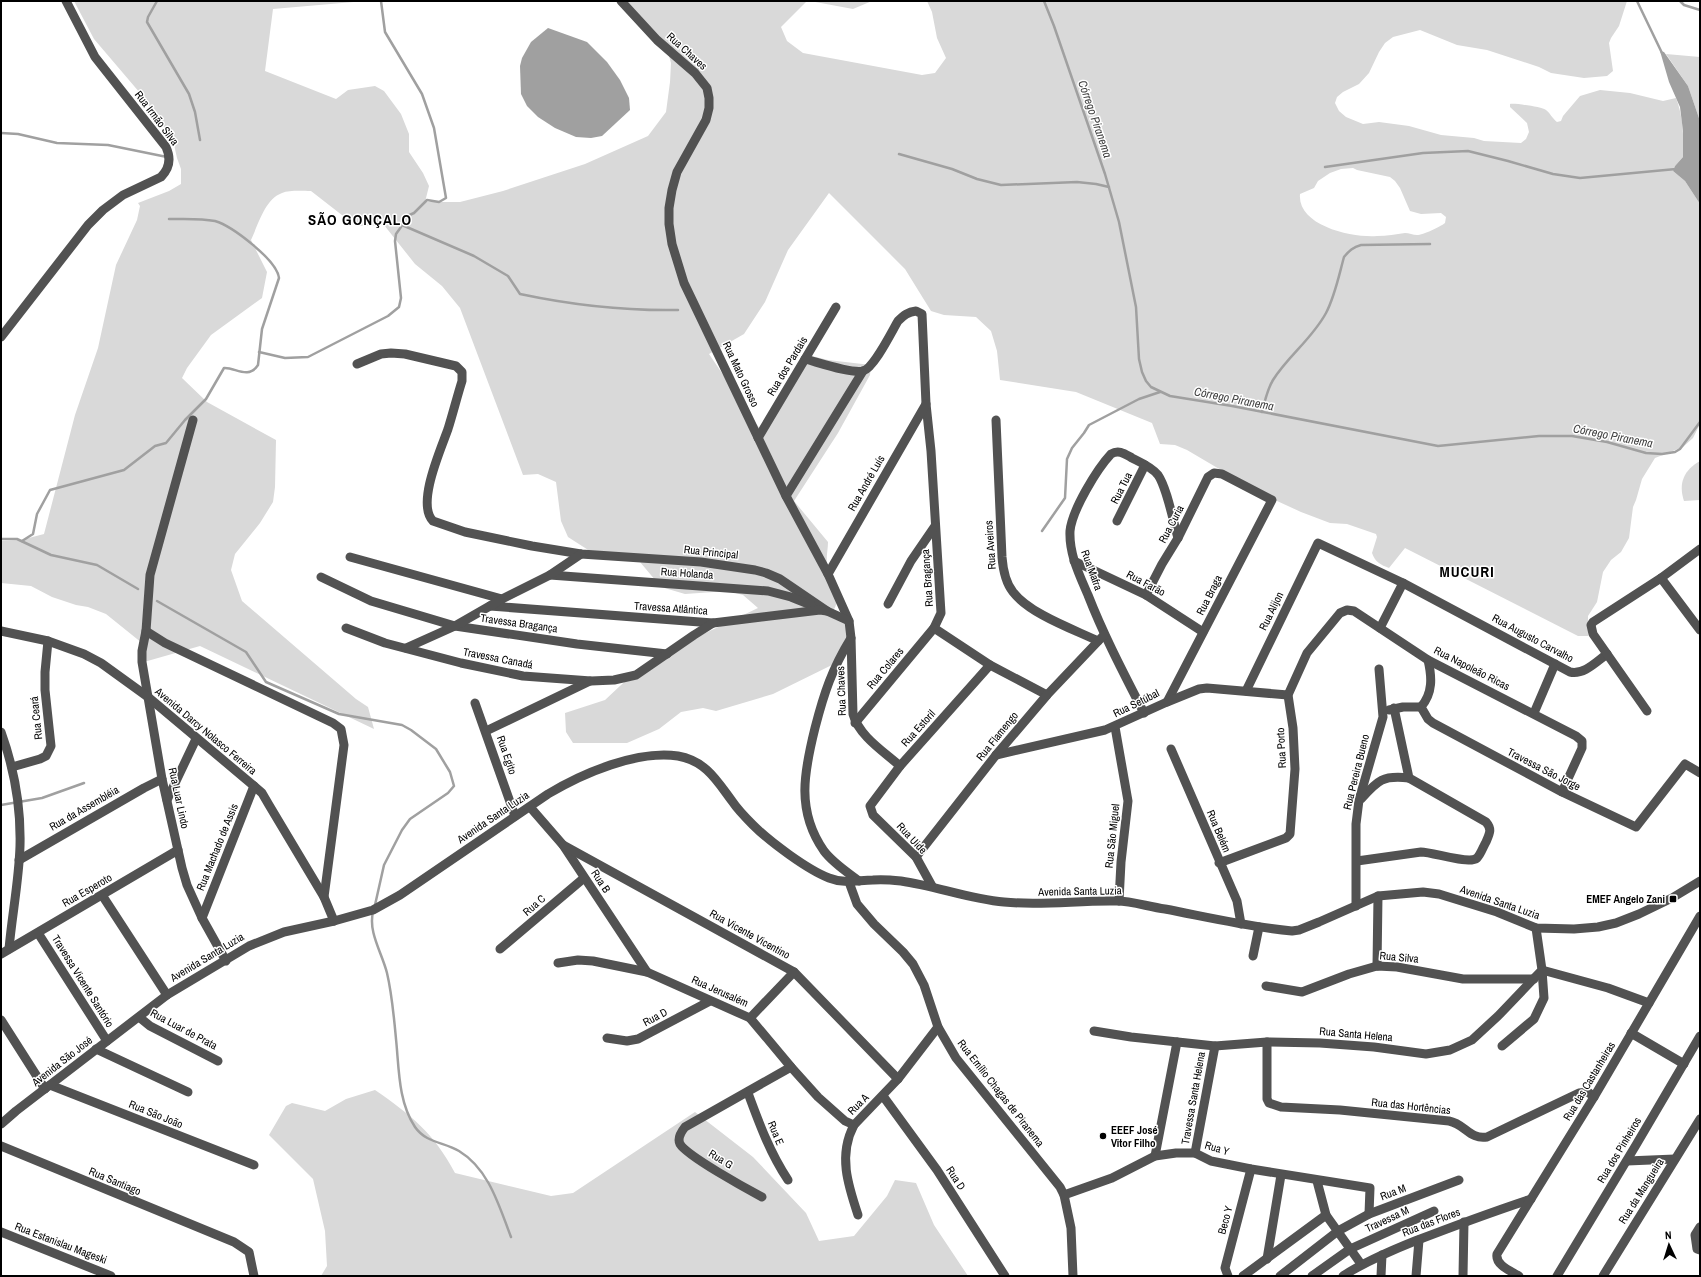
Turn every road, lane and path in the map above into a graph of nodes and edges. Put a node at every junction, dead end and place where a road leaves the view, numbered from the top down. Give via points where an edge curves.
1 (66, 1) edge
2 (621, 1) edge
3 (700, 130) joint
4 (836, 307) dead end
5 (1, 337) edge
6 (805, 359) junction
7 (357, 364) dead end
8 (863, 371) junction
9 (926, 404) junction
10 (193, 420) dead end
11 (996, 420) dead end
12 (758, 438) junction
13 (1145, 465) junction
14 (786, 496) junction
15 (1272, 500) joint
16 (1117, 521) dead end
17 (935, 526) junction
18 (1178, 538) junction
19 (1318, 543) joint
20 (1700, 549) edge
21 (581, 554) junction
22 (350, 557) dead end
23 (1074, 561) junction
24 (828, 574) junction
25 (550, 575) junction
26 (321, 577) dead end
27 (1662, 578) junction
28 (1403, 583) junction
29 (1146, 595) junction
30 (502, 599) junction
31 (888, 604) dead end
32 (490, 606) junction
33 (824, 610) junction
34 (849, 620) junction
35 (714, 623) junction
36 (455, 626) junction
37 (346, 628) dead end
38 (934, 628) junction
39 (1380, 628) junction
40 (1700, 630) edge
41 (1, 631) edge
42 (146, 631) junction
43 (1203, 632) junction
44 (852, 638) junction
45 (1101, 638) junction
46 (48, 641) junction
47 (406, 648) junction
48 (667, 654) junction
49 (1607, 654) junction
50 (1428, 660) junction
51 (1555, 664) junction
52 (990, 665) junction
53 (1379, 669) dead end
54 (591, 681) junction
55 (1246, 690) junction
56 (1047, 695) junction
57 (1288, 695) junction
58 (148, 698) junction
59 (1167, 702) junction
60 (475, 703) dead end
61 (1421, 707) junction
62 (1394, 708) junction
63 (1647, 711) dead end
64 (1144, 713) junction
65 (1534, 713) junction
66 (1383, 717) junction
67 (855, 723) junction
68 (1115, 727) junction
69 (486, 730) junction
70 (1, 732) edge
71 (196, 739) junction
72 (1171, 749) dead end
73 (996, 755) junction
74 (900, 766) junction
75 (12, 767) junction
76 (1700, 773) edge
77 (1409, 778) junction
78 (162, 779) junction
79 (254, 786) junction
80 (1562, 792) junction
81 (167, 800) junction
82 (1359, 800) junction
83 (530, 807) junction
84 (870, 809) joint
85 (515, 816) junction
86 (562, 845) junction
87 (178, 850) junction
88 (916, 857) junction
89 (19, 860) junction
90 (1357, 861) junction
91 (1219, 863) junction
92 (584, 878) junction
93 (1700, 880) edge
94 (859, 881) junction
95 (849, 882) junction
96 (932, 886) junction
97 (102, 895) junction
98 (1378, 896) junction
99 (324, 897) junction
100 (1119, 901) junction
101 (1356, 906) junction
102 (1700, 916) edge
103 (202, 918) junction
104 (334, 921) junction
105 (1241, 924) junction
106 (1259, 927) junction
107 (1536, 928) junction
108 (38, 932) junction
109 (500, 950) dead end
110 (5, 952) edge
111 (1253, 956) dead end
112 (226, 961) junction
113 (558, 963) dead end
114 (1377, 966) junction
115 (1542, 970) junction
116 (647, 972) junction
117 (794, 972) junction
118 (1534, 978) junction
119 (1266, 986) dead end
120 (167, 995) junction
121 (710, 1001) junction
122 (1649, 1003) junction
123 (139, 1017) junction
124 (750, 1018) junction
125 (1, 1020) edge
126 (938, 1027) junction
127 (1094, 1031) dead end
128 (1631, 1034) junction
129 (1700, 1036) edge
130 (607, 1038) dead end
131 (107, 1041) junction
132 (1177, 1042) junction
133 (1267, 1042) junction
134 (1215, 1046) junction
135 (1502, 1046) dead end
136 (96, 1049) junction
137 (218, 1061) dead end
138 (1684, 1064) junction
139 (791, 1067) junction
140 (898, 1079) junction
141 (48, 1087) junction
142 (188, 1092) dead end
143 (748, 1092) junction
144 (883, 1096) junction
145 (1594, 1097) junction
146 (1700, 1119) edge
147 (1, 1124) edge
148 (854, 1126) junction
149 (1, 1146) edge
150 (1195, 1154) junction
151 (1155, 1156) junction
152 (1675, 1159) junction
153 (1627, 1161) junction
154 (254, 1165) dead end
155 (1251, 1169) junction
156 (1281, 1175) junction
157 (788, 1180) dead end
158 (1458, 1180) dead end
159 (1317, 1181) junction
160 (1064, 1195) junction
161 (762, 1197) dead end
162 (1531, 1199) junction
163 (1434, 1211) dead end
164 (1369, 1214) junction
165 (858, 1215) dead end
166 (1326, 1215) junction
167 (1464, 1222) junction
168 (1700, 1227) edge
169 (1338, 1231) junction
170 (1, 1232) edge
171 (1419, 1240) junction
172 (1350, 1249) junction
173 (1699, 1250) edge
174 (1382, 1255) junction
175 (1267, 1259) junction
176 (1361, 1264) junction
177 (1505, 1272) edge
178 (111, 1276) edge
179 (254, 1276) edge
180 (1005, 1276) edge
181 (1073, 1276) edge
182 (1228, 1276) edge
183 (1243, 1276) edge
184 (1280, 1276) edge
185 (1312, 1276) edge
186 (1343, 1276) edge
187 (1381, 1276) edge
188 (1416, 1276) edge
189 (1463, 1276) edge
190 (1519, 1276) edge
191 (1557, 1276) edge
192 (1603, 1276) edge

1 - 5 street, Rua Irmão Silva via 95,57 166,147 170,162 165,174 113,201 88,225
2 - 3 street, Rua Chaves via 657,40 702,80 708,93 709,108
3 - 12 street, Rua Mato Grosso via 677,172 672,190 668,208 672,244 684,282
4 - 6 street, Rua dos Pardais
6 - 8 street via 852,371
6 - 12 street, Rua dos Pardais
7 - 21 street, Rua Principal via 381,354 391,353 405,354 460,369 462,381 429,484 429,517 465,532
8 - 9 street, Rua Bragança via 874,361 898,320 907,312 920,312 923,318
8 - 14 street
9 - 17 street, Rua Bragança
9 - 24 street, Rua André Luís
10 - 42 street, Rua Luar Lindo via 150,575
11 - 45 street, Rua Aveiros via 1002,557 1009,585 1022,602 1036,612
12 - 14 street, Rua Mato Grosso
13 - 16 street, Rua Tua
13 - 18 street via 1158,476
13 - 23 street, Rua Mafra via 1124,453 1115,452 1107,458 1085,491 1072,520 1070,543
14 - 24 street, Rua Mato Grosso
15 - 18 street, Rua Curia via 1222,474 1214,473 1208,477
15 - 43 street, Rua Braga
17 - 31 street via 911,561
17 - 38 street, Rua Bragança via 941,604 940,619
18 - 29 street, Rua Curia
19 - 28 street, Rua Augusto Carvalho
19 - 55 street, Rua Alijon
20 - 27 street
21 - 25 street
21 - 33 street, Rua Principal via 701,562 754,570 780,579
22 - 30 street
23 - 29 street, Rua Farão
23 - 45 street, Rua Mafra
24 - 34 street, Rua Mato Grosso
25 - 30 street
25 - 33 street, Rua Holanda via 768,591 798,599
26 - 36 street, Travessa Bragança via 371,601
27 - 40 street
27 - 49 street via 1593,622 1591,630
28 - 39 street
28 - 51 street, Rua Augusto Carvalho
29 - 43 street, Rua Farão
30 - 32 street
32 - 35 street, Travessa Atlântica
32 - 36 street
33 - 34 street, Travessa Atlântica
33 - 35 street, Travessa Atlântica
34 - 44 street, Rua Chaves
35 - 48 street
36 - 47 street
36 - 48 street, Travessa Bragança
37 - 47 street, Travessa Canadá
38 - 52 street
38 - 67 street, Rua Colares
39 - 50 street, Rua Napoleão Ricas
39 - 57 street, Rua Napoleão Ricas via 1354,610 1340,613 1307,653
41 - 46 street, Avenida Darcy Nolasco Ferreira
42 - 58 street, Rua Luar Lindo via 142,652
42 - 99 street via 165,643 342,729 344,745
43 - 59 street, Rua Braga
44 - 67 street, Rua Chaves via 852,714
44 - 94 street via 837,662 824,694 808,761 804,791 808,820 821,847 832,860
45 - 56 street, Rua Flamengo
45 - 64 street
46 - 58 street, Avenida Darcy Nolasco Ferreira via 101,663
46 - 75 street, Rua Ceará via 45,690 51,746 46,756
47 - 54 street, Travessa Canadá via 523,676
48 - 54 street, Travessa Canadá via 632,677
49 - 51 street, Rua Augusto Carvalho via 1577,673
49 - 63 street
50 - 61 street via 1431,671 1430,690
50 - 65 street, Rua Napoleão Ricas
51 - 65 street
52 - 56 street
52 - 74 street, Rua Estoril
53 - 66 street, Rua Pereira Bueno
54 - 69 street
55 - 57 street, Rua Setúbal
55 - 59 street, Rua Setúbal via 1199,689
56 - 73 street, Rua Flamengo
57 - 91 street, Rua Porto via 1295,768 1290,834 1286,838
58 - 71 street, Avenida Darcy Nolasco Ferreira
58 - 78 street, Rua Luar Lindo
59 - 64 street, Rua Setúbal
60 - 69 street, Rua Egito
61 - 62 street
61 - 80 street, Travessa São Jorge via 1433,723
62 - 66 street via 1387,711
62 - 77 street
64 - 68 street, Rua Setúbal
65 - 80 street, Rua Napoleão Ricas via 1582,741 1582,748
66 - 82 street, Rua Pereira Bueno
67 - 74 street, Rua Chaves via 861,732
68 - 73 street, Rua Setúbal
68 - 100 street, Rua São Miguel via 1128,801 1120,862
69 - 85 street, Rua Egito
70 - 75 street
71 - 79 street, Avenida Darcy Nolasco Ferreira
71 - 81 street
72 - 91 street, Rua Belém
73 - 88 street, Rua Flamengo
74 - 84 street, Rua Estoril via 871,803
75 - 89 street via 20,835
76 - 80 street, Travessa São Jorge via 1685,764 1636,828
77 - 82 street via 1385,778 1371,787
77 - 90 street via 1486,822 1490,827 1490,833 1480,854 1468,861 1422,852
78 - 81 street, Rua Luar Lindo
78 - 89 street, Rua da Assembléia
79 - 99 street, Avenida Darcy Nolasco Ferreira via 262,793
79 - 103 street, Rua Machado de Assis
81 - 87 street, Rua Luar Lindo
82 - 90 street, Rua Pereira Bueno via 1356,824
83 - 85 street, Avenida Santa Luzia
83 - 86 street, Rua B
83 - 95 street, Avenida Santa Luzia via 567,783 612,764 658,756 682,757 696,762 714,776 744,816 775,844 820,874 832,880
84 - 88 street, Rua Uide
85 - 104 street, Avenida Santa Luzia via 400,895 373,910
86 - 92 street, Rua B
86 - 117 street, Rua Vicente Vicentino
87 - 97 street, Rua Esperoto
87 - 103 street, Rua Luar Lindo via 187,885
88 - 96 street, Rua Uide
89 - 110 street
90 - 101 street, Rua Pereira Bueno
91 - 105 street, Rua Belém via 1236,901
92 - 109 street, Rua C
92 - 116 street, Rua B
93 - 107 street, Avenida Santa Luzia via 1661,904 1616,923 1574,930
94 - 95 street, Avenida Santa Luzia
94 - 96 street, Avenida Santa Luzia via 885,880
95 - 126 street, Rua Emílio Chagas de Piranema via 857,904 913,964 924,985
96 - 100 street, Avenida Santa Luzia via 968,897 1027,904
97 - 108 street, Rua Esperoto
97 - 120 street
98 - 101 street, Avenida Santa Luzia
98 - 107 street, Avenida Santa Luzia via 1431,893 1497,912
98 - 114 street
99 - 104 street, Avenida Darcy Nolasco Ferreira
100 - 105 street, Avenida Santa Luzia
101 - 106 street, Avenida Santa Luzia via 1299,930
102 - 122 street, Rua das Castanheiras
103 - 112 street, Rua Luar Lindo
104 - 112 street, Avenida Santa Luzia via 266,938
105 - 106 street, Avenida Santa Luzia
106 - 111 street
107 - 115 street
108 - 110 street, Rua Esperoto
108 - 131 street, Travessa Vicente Santório
112 - 120 street, Avenida Santa Luzia
113 - 116 street, Rua Jerusalém via 593,961
114 - 118 street, Rua Silva via 1397,967 1463,979
114 - 119 street, Rua Silva via 1302,992
115 - 118 street, Rua Santa Helena
115 - 122 street via 1608,988
115 - 135 street via 1544,998 1534,1019
116 - 121 street, Rua Jerusalém
117 - 124 street
117 - 140 street, Rua Vicente Vicentino
118 - 133 street, Rua Santa Helena via 1472,1040 1450,1050 1426,1054 1366,1046
120 - 123 street, Avenida Santa Luzia
121 - 124 street, Rua Jerusalém
121 - 130 street, Rua D via 638,1039 627,1041
122 - 128 street, Rua das Castanheiras
123 - 131 street, Avenida São José
123 - 137 street, Rua Luar de Prata via 150,1026
124 - 139 street, Rua Jerusalém
125 - 141 street
126 - 140 street, Rua A
126 - 160 street, Rua Emílio Chagas de Piranema via 956,1058
127 - 132 street, Rua Santa Helena
128 - 138 street
128 - 145 street, Rua das Castanheiras
129 - 138 street, Rua dos Pinheiros
131 - 136 street, Avenida São José
132 - 134 street, Rua Santa Helena
132 - 151 street
133 - 134 street, Rua Santa Helena
133 - 145 street, Rua das Hortências via 1267,1099 1269,1103 1281,1107 1449,1121 1461,1125 1472,1136 1480,1138 1579,1093 1588,1092
134 - 150 street, Travessa Santa Helena
136 - 141 street, Avenida São José
136 - 142 street
138 - 153 street, Rua dos Pinheiros
139 - 143 street
139 - 148 street, Rua Jerusalém via 826,1105
140 - 144 street, Rua A
141 - 147 street, Avenida São José
141 - 154 street, Rua São João
143 - 157 street, Rua E via 766,1141
143 - 161 street, Rua G via 684,1127 680,1132 680,1143 686,1151
144 - 148 street, Rua A
144 - 180 street, Rua D via 937,1170
145 - 162 street, Rua das Castanheiras
146 - 152 street, Rua da Mangueira
148 - 165 street, Rua A via 846,1144 845,1156 850,1193
149 - 179 street, Rua Santiago via 234,1242 249,1252
150 - 151 street, Rua Y
150 - 155 street, Rua Y via 1211,1161
151 - 160 street, Rua Y via 1112,1178
152 - 153 street
152 - 192 street, Rua da Mangueira
153 - 191 street, Rua dos Pinheiros
155 - 156 street, Rua Y
155 - 182 street, Beco Y via 1224,1271
156 - 159 street, Rua Y
156 - 175 street
158 - 164 street, Rua M
159 - 164 street, Rua Y via 1370,1188
159 - 166 street
160 - 181 street, Rua Emílio Chagas de Piranema via 1071,1228
162 - 167 street, Rua das Flores
162 - 177 street, Rua das Castanheiras via 1497,1254 1496,1258
163 - 172 street, Travessa M
164 - 169 street, Rua M
166 - 169 street
166 - 175 street
167 - 171 street, Rua das Flores
167 - 189 street
168 - 173 street via 1695,1235
169 - 172 street
169 - 184 street
170 - 178 street, Rua Estanislau Mageski
171 - 174 street, Rua das Flores
171 - 188 street
172 - 176 street
172 - 185 street, Travessa M
174 - 176 street, Rua das Flores
174 - 187 street
175 - 183 street
176 - 186 street, Rua das Flores
177 - 190 street

